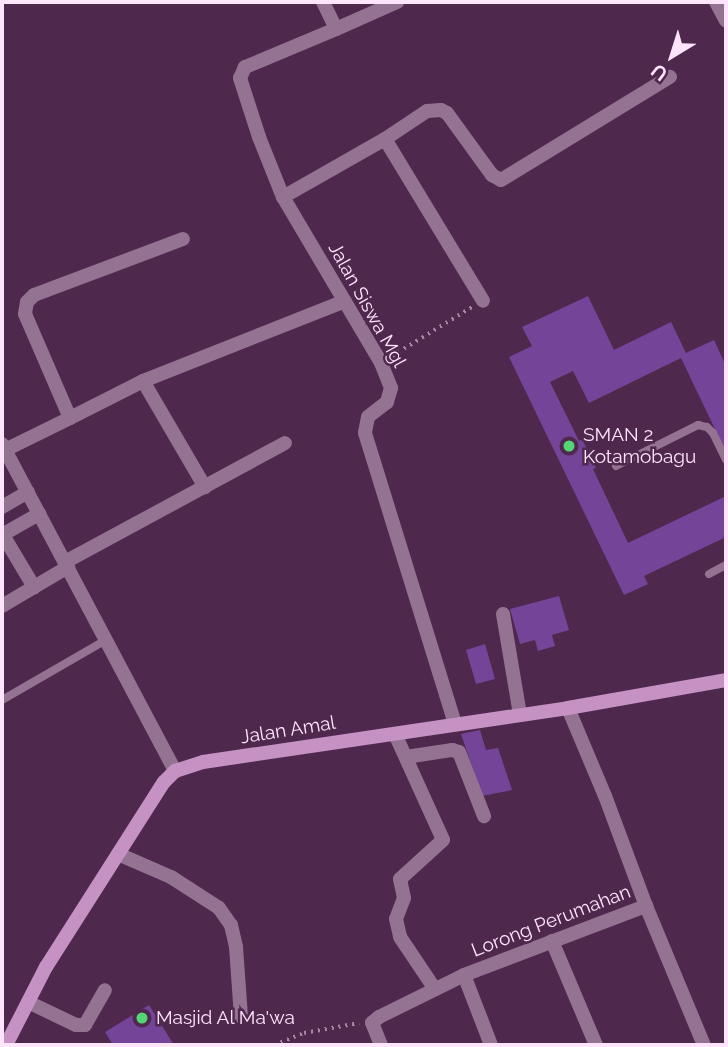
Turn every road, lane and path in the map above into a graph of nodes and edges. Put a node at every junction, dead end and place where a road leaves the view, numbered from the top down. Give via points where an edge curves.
1 (323, 2) edge
2 (397, 2) edge
3 (716, 2) edge
4 (726, 21) edge
5 (336, 29) junction
6 (670, 77) dead end
7 (385, 139) junction
8 (283, 197) junction
9 (183, 239) dead end
10 (345, 301) junction
11 (483, 301) joint
12 (381, 363) junction
13 (143, 381) junction
14 (69, 418) junction
15 (285, 443) dead end
16 (4, 447) edge
17 (726, 460) edge
18 (616, 466) dead end
19 (205, 487) junction
20 (28, 492) junction
21 (2, 507) edge
22 (39, 514) junction
23 (2, 535) edge
24 (66, 565) junction
25 (726, 565) edge
26 (709, 574) dead end
27 (34, 587) junction
28 (2, 606) edge
29 (503, 614) dead end
30 (106, 640) junction
31 (726, 680) edge
32 (2, 699) edge
33 (568, 708) junction
34 (520, 715) junction
35 (455, 724) junction
36 (395, 734) junction
37 (406, 757) junction
38 (175, 771) junction
39 (484, 816) dead end
40 (118, 854) junction
41 (646, 906) junction
42 (552, 941) junction
43 (464, 975) junction
44 (435, 989) junction
45 (105, 990) dead end
46 (28, 1002) junction
47 (241, 1017) dead end
48 (374, 1021) junction
49 (8, 1027) edge
50 (6, 1045) edge
51 (274, 1045) edge
52 (381, 1045) edge
53 (491, 1045) edge
54 (596, 1045) edge
55 (704, 1045) edge

1 - 5 street
2 - 5 street
3 - 4 street
5 - 8 street, Jalan Siswa Mgl via 245,67 241,74
6 - 7 street via 501,180 441,110 427,111
7 - 8 street
7 - 11 street
8 - 10 street, Jalan Siswa Mgl
9 - 14 street via 34,295 27,302 25,314
10 - 12 street, Jalan Siswa Mgl
10 - 13 street
11 - 12 path
12 - 35 street, Jalan Siswa Mgl via 390,396 368,417 365,433
13 - 14 street
13 - 19 street
14 - 16 street
15 - 19 street
16 - 20 street
17 - 18 lane via 713,433 698,425
19 - 24 street
20 - 21 street
20 - 22 street
22 - 23 street
22 - 24 street
23 - 27 street
24 - 27 street
24 - 30 street
25 - 26 lane
27 - 28 street
29 - 34 street
30 - 32 lane
30 - 38 street
31 - 33 street, Jalan Amal
33 - 34 street, Jalan Amal
33 - 41 street, Lorong Perumahan
34 - 35 street, Jalan Amal
35 - 36 street, Jalan Amal
36 - 37 street
36 - 38 street, Jalan Amal via 204,762
37 - 39 street via 459,752
37 - 44 street via 443,840 400,879 404,898 396,928
38 - 40 street
40 - 46 street
40 - 47 street via 171,877 219,908 231,925 236,947
41 - 42 street, Lorong Perumahan
41 - 55 street
42 - 43 street, Lorong Perumahan
42 - 54 street
43 - 44 street, Lorong Perumahan
43 - 53 street
44 - 48 street, Lorong Perumahan
45 - 46 street via 85,1024 76,1025
46 - 49 street
48 - 51 path via 304,1033
48 - 52 street
49 - 50 street

